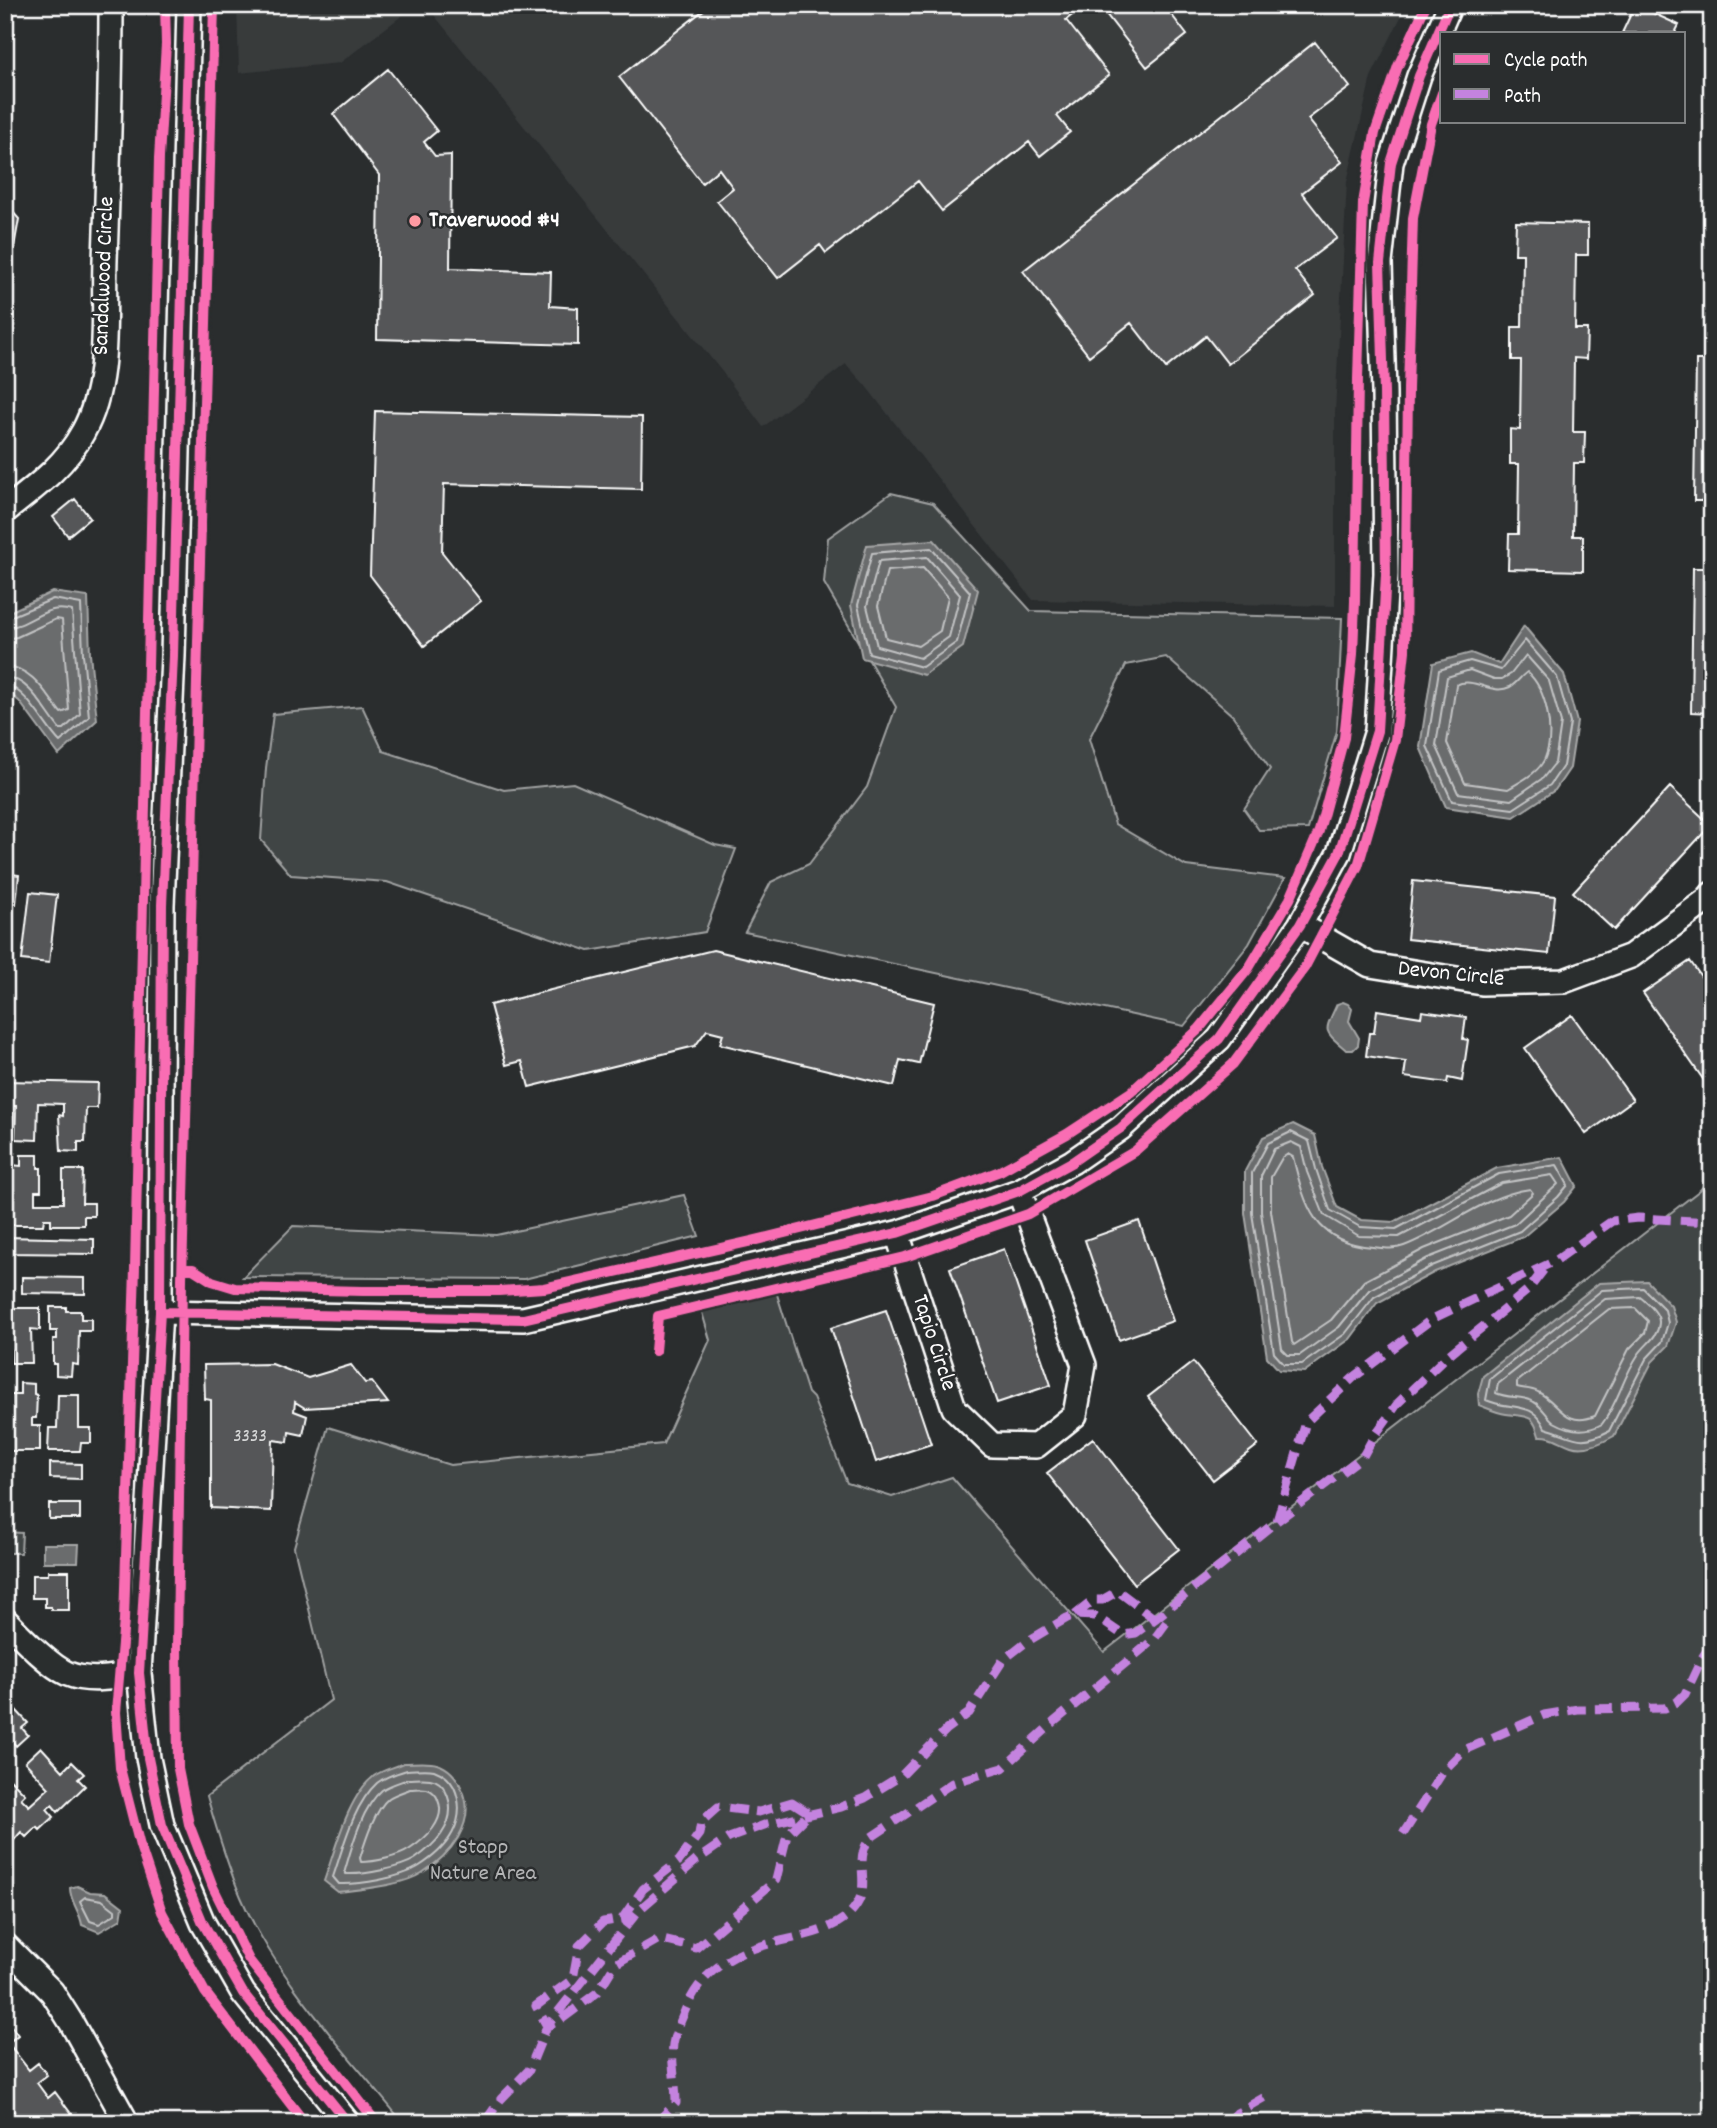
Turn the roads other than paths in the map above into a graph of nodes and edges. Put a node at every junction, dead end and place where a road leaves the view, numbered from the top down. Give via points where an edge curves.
1 (111, 5) edge
2 (188, 5) edge
3 (1450, 5) edge
4 (5, 511) edge
5 (1712, 894) edge
6 (1300, 925) junction
7 (1019, 1191) junction
8 (897, 1233) junction
9 (160, 1312) junction
10 (5, 1620) edge
11 (139, 1673) junction
12 (5, 1945) edge
13 (127, 2123) edge
14 (348, 2123) edge

1 - 4 street, Sandalwood Circle via 101,383 83,432 52,473
2 - 9 street via 173,656 162,905
3 - 6 street via 1419,76 1391,163 1380,263 1386,574 1377,731 1339,853
5 - 6 street, Devon Circle via 1631,956 1564,981 1482,984 1370,965
6 - 7 street via 1219,1039 1121,1128
7 - 8 street
7 - 8 street, Tapio Circle via 1084,1365 1076,1415 1036,1446 992,1445 954,1408
8 - 9 street via 523,1319
9 - 11 street
10 - 11 street via 68,1674 103,1679
11 - 14 street via 148,1758 162,1825 203,1923 243,1993
12 - 13 street via 52,1992

